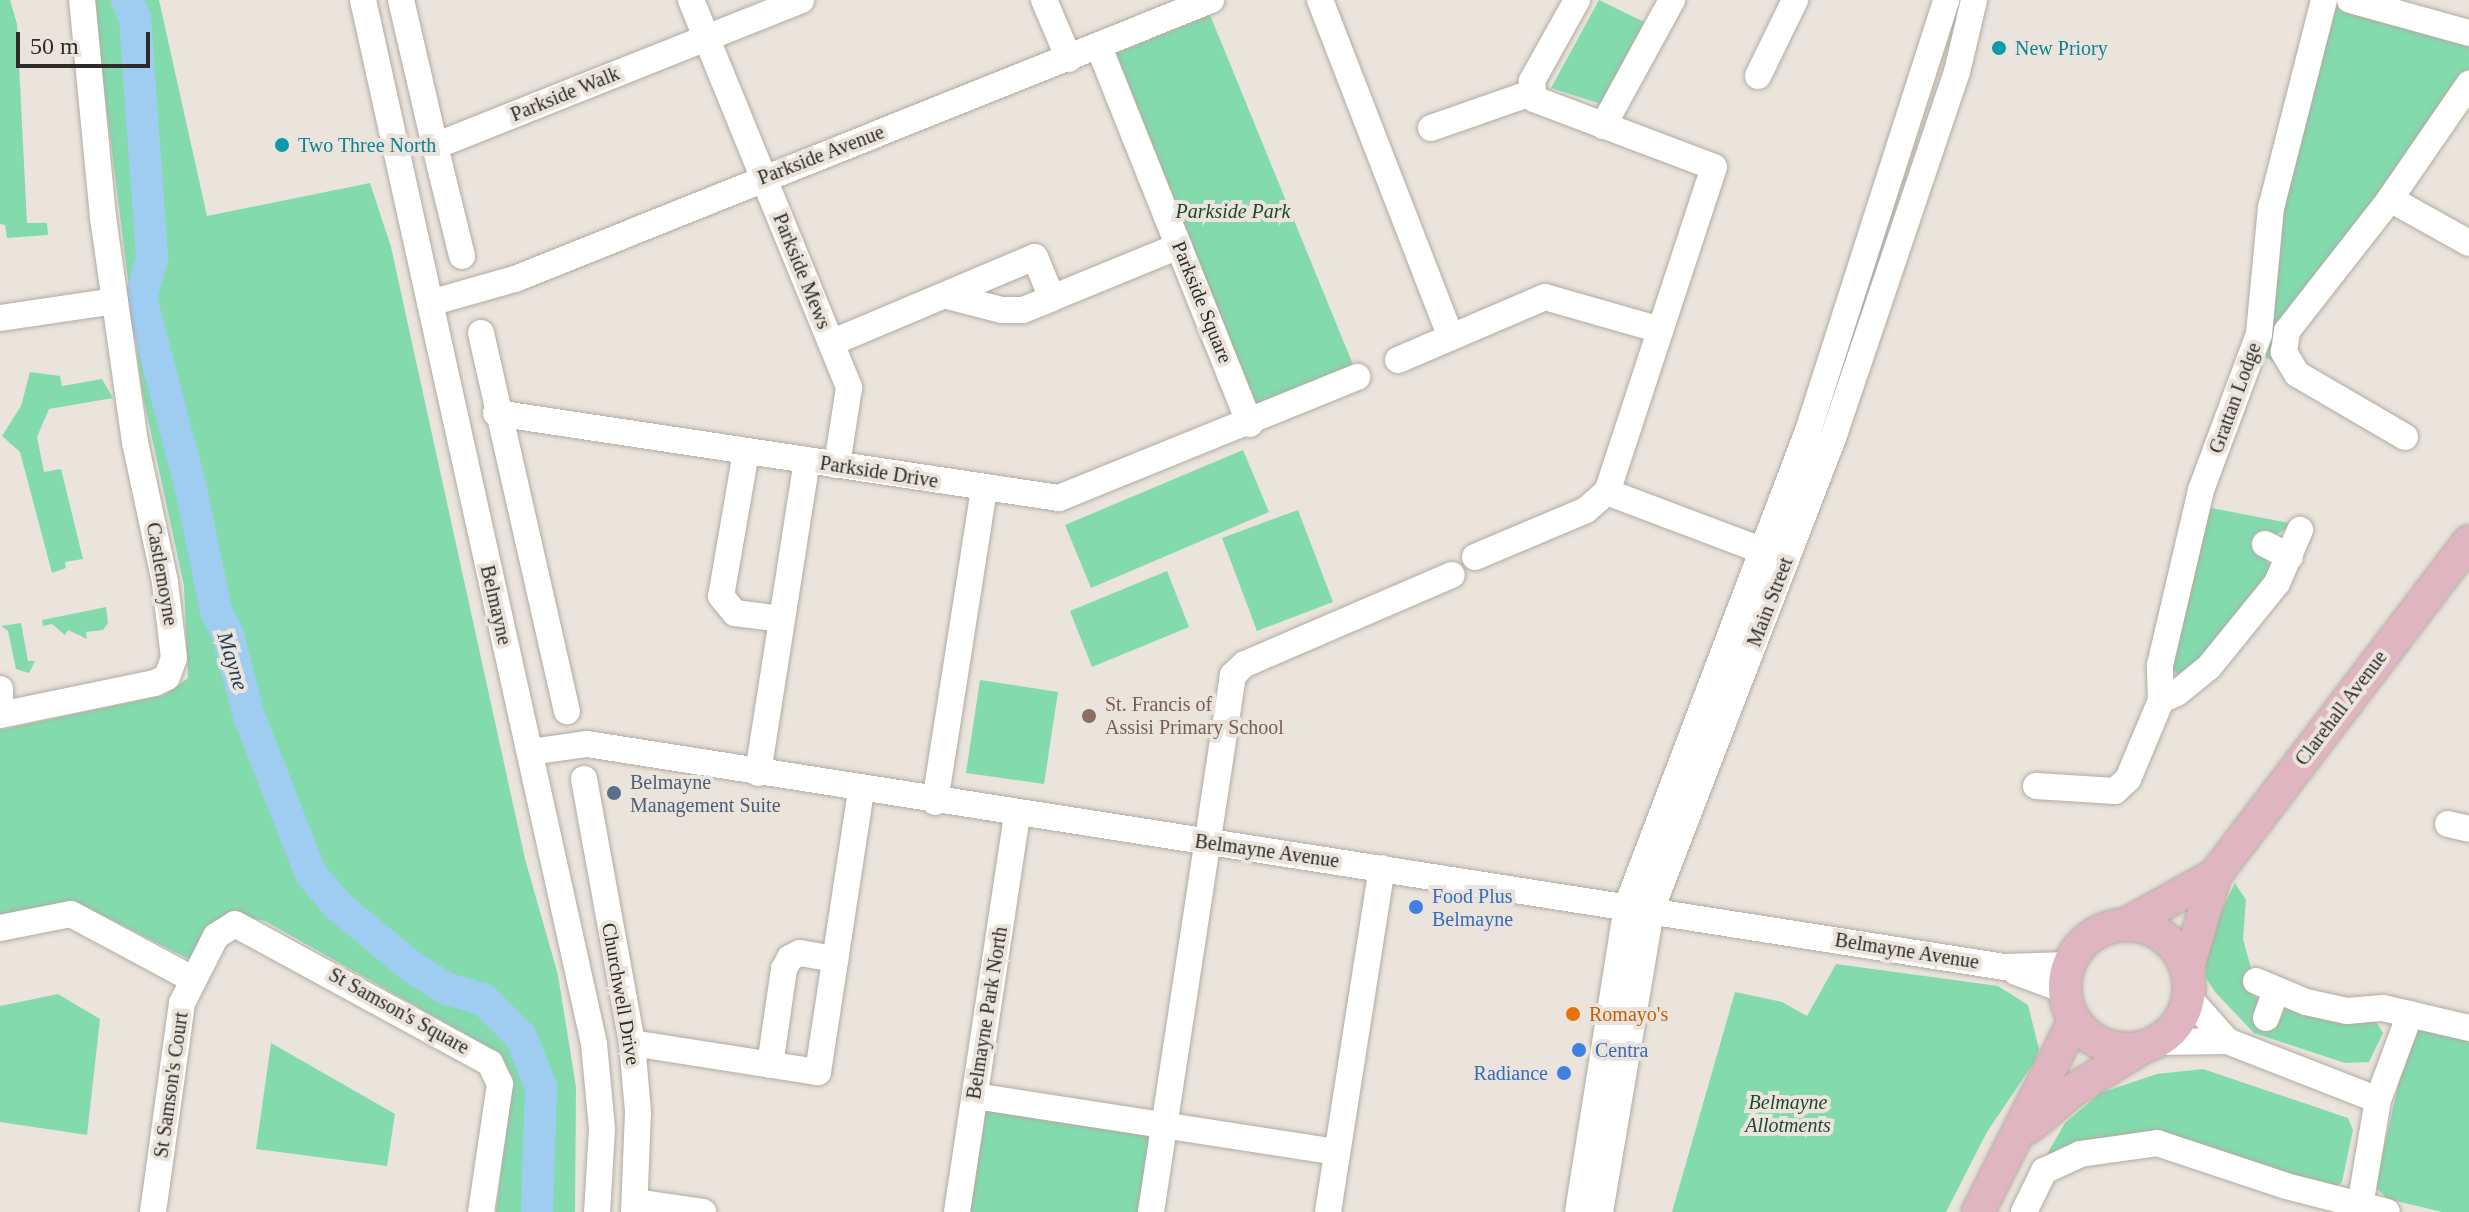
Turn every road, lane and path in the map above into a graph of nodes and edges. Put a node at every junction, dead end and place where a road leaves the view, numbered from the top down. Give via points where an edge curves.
1 (82, 0) edge
2 (363, 0) edge
3 (401, 0) edge
4 (691, 0) edge
5 (801, 0) edge
6 (1044, 0) edge
7 (1211, 0) edge
8 (1320, 0) edge
9 (1577, 0) edge
10 (1795, 0) edge
11 (1946, 0) edge
12 (1974, 0) edge
13 (2324, 0) edge
14 (2350, 0) edge
15 (1660, 4) edge
16 (2469, 33) edge
17 (706, 37) junction
18 (1099, 47) junction
19 (1069, 59) junction
20 (1758, 76) dead end
21 (2469, 84) edge
22 (1531, 93) junction
23 (1603, 126) junction
24 (1431, 128) dead end
25 (435, 146) junction
26 (764, 177) junction
27 (2390, 199) junction
28 (2469, 243) edge
29 (1179, 246) junction
30 (462, 256) dead end
31 (947, 296) junction
32 (1052, 298) junction
33 (115, 301) junction
34 (430, 303) junction
35 (0, 318) edge
36 (1660, 330) junction
37 (481, 333) dead end
38 (1450, 335) junction
39 (831, 343) junction
40 (1398, 360) dead end
41 (1357, 377) dead end
42 (496, 413) junction
43 (1250, 424) junction
44 (2405, 437) dead end
45 (746, 452) junction
46 (807, 461) junction
47 (837, 465) junction
48 (984, 489) junction
49 (1607, 492) junction
50 (2300, 530) dead end
51 (2469, 542) edge
52 (2265, 544) dead end
53 (1763, 551) junction
54 (1475, 557) dead end
55 (2290, 557) junction
56 (1452, 575) dead end
57 (781, 619) junction
58 (0, 689) edge
59 (2161, 700) junction
60 (567, 711) dead end
61 (0, 715) edge
62 (530, 752) junction
63 (758, 773) junction
64 (584, 779) dead end
65 (2036, 786) dead end
66 (861, 790) junction
67 (935, 802) junction
68 (1017, 814) junction
69 (1210, 842) junction
70 (1382, 868) junction
71 (2215, 875) junction
72 (1639, 908) junction
73 (2125, 925) junction
74 (0, 928) edge
75 (835, 959) junction
76 (2067, 978) junction
77 (192, 979) junction
78 (2188, 985) junction
79 (2410, 1014) junction
80 (2266, 1018) dead end
81 (2074, 1021) junction
82 (2469, 1028) edge
83 (2227, 1041) junction
84 (632, 1043) junction
85 (2150, 1045) junction
86 (770, 1065) junction
87 (975, 1096) junction
88 (2378, 1100) junction
89 (1165, 1125) junction
90 (2022, 1132) junction
91 (1337, 1152) junction
92 (2360, 1206) junction
93 (634, 1207) edge
94 (153, 1212) edge
95 (481, 1212) edge
96 (597, 1212) edge
97 (703, 1212) edge
98 (957, 1212) edge
99 (1151, 1212) edge
100 (1328, 1212) edge
101 (1578, 1212) edge
102 (1600, 1212) edge
103 (1978, 1212) edge
104 (2024, 1212) edge
105 (2387, 1212) edge

1 - 33 street, Castlemoyne
2 - 34 street, Belmayne
3 - 25 street
4 - 17 street, Parkside Mews
5 - 17 street, Parkside Walk
6 - 19 street
7 - 18 street, Parkside Avenue
8 - 38 street
9 - 22 street via 1532,81
10 - 20 street
11 - 53 street, Main Street via 1850,313
12 - 72 street, Main Street via 1957,72 1833,438
13 - 59 street, Grattan Lodge via 2271,208 2259,334 2201,490 2160,665
14 - 16 street
15 - 23 street
17 - 25 street, Parkside Walk
17 - 26 street, Parkside Mews
18 - 19 street, Parkside Avenue
18 - 29 street, Parkside Square
19 - 26 street, Parkside Avenue
21 - 27 street, Grattan Lodge
22 - 23 street via 1540,104
22 - 24 street
23 - 36 street via 1714,167
25 - 30 street
26 - 34 street, Parkside Avenue via 515,279
26 - 39 street, Parkside Mews
27 - 28 street
27 - 44 street, Grattan Lodge via 2295,316 2284,352 2297,374
29 - 32 street
29 - 43 street, Parkside Square
31 - 32 street via 1002,310 1023,310
31 - 32 street via 1035,257
31 - 39 street
33 - 35 street
33 - 61 street, Castlemoyne via 135,442 165,582 172,668 155,683
34 - 62 street, Belmayne
36 - 38 street via 1545,297
36 - 49 street
37 - 42 street
38 - 40 street
39 - 47 street, Parkside Mews via 849,388
41 - 43 street, Parkside Drive
42 - 45 street, Parkside Drive
42 - 60 street
43 - 48 street, Parkside Drive via 1059,498
45 - 46 street, Parkside Drive
45 - 57 street via 721,596 735,613
46 - 47 street, Parkside Drive
46 - 57 street
47 - 48 street, Parkside Drive
48 - 67 street
49 - 53 street
49 - 54 street via 1586,510
50 - 55 street
51 - 71 main road, Clarehall Avenue
52 - 55 street
53 - 72 street, Main Street
55 - 59 street via 2277,583 2209,667
56 - 69 street via 1245,664 1233,675
57 - 63 street
58 - 61 street, Castlemoyne
59 - 65 street, Grattan Lodge via 2128,779 2115,791 2069,780
62 - 63 street, Belmayne Avenue via 587,744
62 - 96 street, Belmayne via 594,1044 602,1129
63 - 66 street, Belmayne Avenue
64 - 84 street, Churchwell Drive
66 - 67 street, Belmayne Avenue
66 - 75 street
67 - 68 street, Belmayne Avenue
68 - 69 street, Belmayne Avenue
68 - 87 street, Belmayne Park North
69 - 70 street, Belmayne Avenue
69 - 89 street
70 - 72 street, Belmayne Avenue
70 - 91 street
71 - 73 main road, Clarehall Avenue
71 - 78 main road, Clarehall Avenue
72 - 76 street, Belmayne Avenue
72 - 101 street, Main Street
72 - 102 street, Main Street
73 - 76 main road via 2094,934
73 - 78 main road via 2160,934 2175,948
74 - 77 street via 71,914
75 - 86 street via 800,953 784,969
75 - 86 street via 818,1072
76 - 81 main road
77 - 94 street, St Samson's Court via 182,1003
77 - 95 street, St Samson's Square via 216,936 241,924 479,1054 500,1084
78 - 83 street
78 - 85 main road via 2178,1023
79 - 80 street via 2383,1008 2347,1011 2266,986
79 - 82 street
79 - 88 street
81 - 85 main road via 2103,1045
81 - 90 main road
83 - 85 street
83 - 88 street
84 - 86 street
84 - 93 street, Churchwell Drive via 638,1112
85 - 90 main road via 2075,1089
87 - 89 street
87 - 98 street, Belmayne Park North
88 - 92 street
89 - 91 street
89 - 99 street
90 - 103 main road
91 - 100 street
92 - 104 street via 2157,1143 2092,1151 2044,1171
92 - 105 street
93 - 97 street

